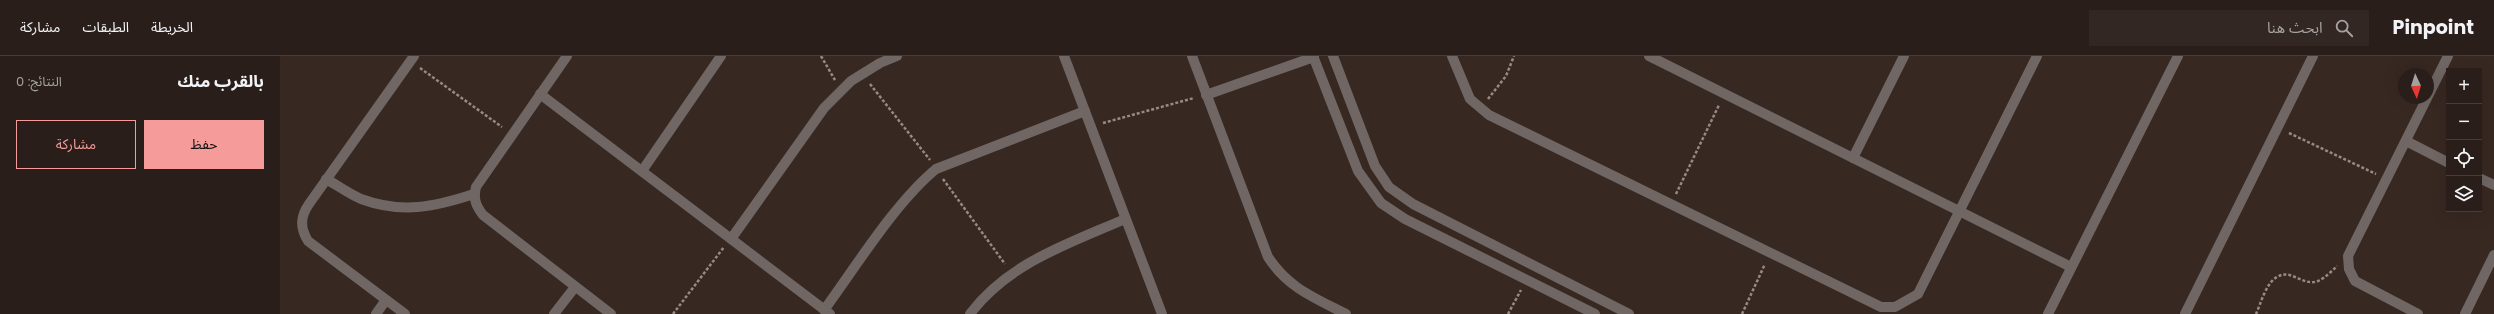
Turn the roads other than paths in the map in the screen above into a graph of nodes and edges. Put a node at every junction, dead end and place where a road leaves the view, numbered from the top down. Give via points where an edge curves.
1 (567, 56) edge
2 (721, 56) edge
3 (897, 56) edge
4 (1064, 56) edge
5 (1192, 56) edge
6 (1333, 56) edge
7 (1452, 56) edge
8 (1649, 56) edge
9 (1904, 56) edge
10 (2037, 56) edge
11 (2178, 56) edge
12 (2313, 56) edge
13 (2448, 56) edge
14 (1314, 57) edge
15 (412, 59) edge
16 (2434, 85) edge
17 (540, 94) junction
18 (1206, 95) junction
19 (2424, 104) edge
20 (1085, 111) junction
21 (2406, 141) junction
22 (1853, 158) junction
23 (2446, 161) edge
24 (642, 171) junction
25 (326, 179) junction
26 (2482, 179) edge
27 (2494, 185) edge
28 (474, 194) junction
29 (1959, 212) junction
30 (1124, 219) junction
31 (730, 239) junction
32 (2494, 255) edge
33 (2071, 267) junction
34 (575, 286) junction
35 (386, 300) junction
36 (827, 312) edge
37 (376, 314) edge
38 (405, 314) edge
39 (554, 314) edge
40 (611, 314) edge
41 (970, 314) edge
42 (1162, 314) edge
43 (1346, 314) edge
44 (1595, 314) edge
45 (1629, 314) edge
46 (2048, 314) edge
47 (2185, 314) edge
48 (2418, 314) edge
49 (2465, 314) edge

1 - 17 street
2 - 24 street
3 - 31 street via 862,74 841,90 824,108
4 - 20 street
5 - 18 street
6 - 45 street via 1375,166 1389,187 1412,204
7 - 29 street via 1463,87 1479,108 1770,255 1881,307 1894,307 1918,294
8 - 22 street
9 - 22 street
10 - 29 street
11 - 33 street
12 - 47 street
13 - 16 street
14 - 18 street
14 - 44 street via 1358,171 1381,203 1404,219
15 - 25 street
17 - 24 street
17 - 28 street via 476,187
18 - 43 street via 1262,242 1275,267 1290,284
19 - 21 street
20 - 30 street
20 - 36 street via 936,169 904,202
21 - 23 street
21 - 48 street via 2348,256 2349,269 2355,281
22 - 29 street
24 - 31 street
25 - 28 street via 360,199 398,208 437,206
25 - 35 street via 304,211 304,234 314,246
26 - 27 street
28 - 34 street via 476,206 483,215
29 - 33 street
30 - 41 street via 1034,259 1011,272 995,285
30 - 42 street
31 - 36 street
32 - 49 street
33 - 46 street
34 - 39 street
34 - 40 street
35 - 37 street
35 - 38 street

